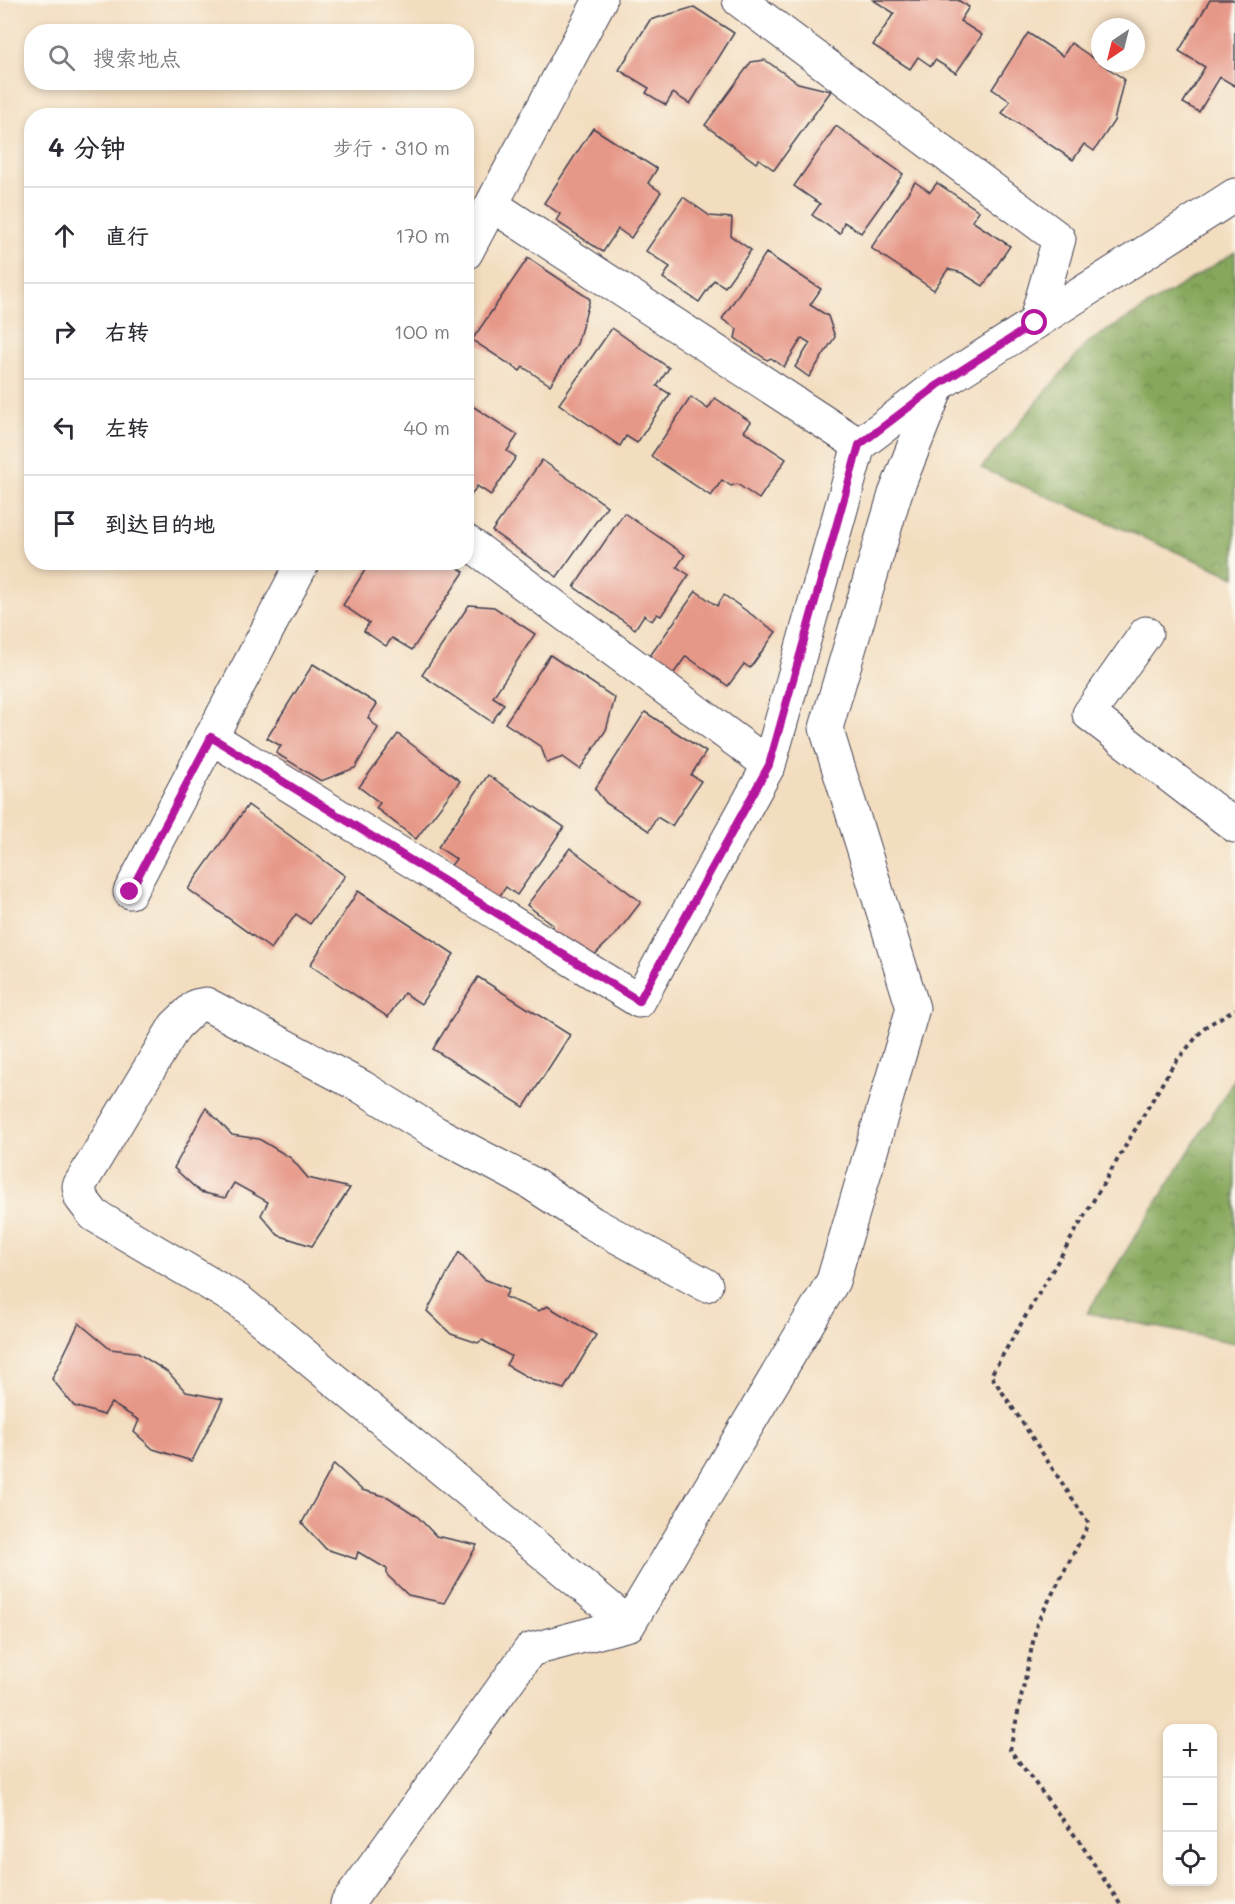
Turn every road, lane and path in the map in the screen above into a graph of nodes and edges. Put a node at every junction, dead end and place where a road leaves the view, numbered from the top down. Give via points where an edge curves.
1 (600, 0) edge
2 (739, 0) edge
3 (1235, 195) edge
4 (492, 205) junction
5 (474, 238) edge
6 (1035, 323) junction
7 (938, 385) junction
8 (859, 445) junction
9 (474, 547) edge
10 (299, 570) edge
11 (1146, 633) dead end
12 (211, 737) junction
13 (769, 765) junction
14 (1235, 826) edge
15 (130, 892) dead end
16 (1235, 1009) edge
17 (706, 1285) dead end
18 (629, 1624) junction
19 (347, 1904) edge
20 (1120, 1904) edge

1 - 4 street
2 - 6 street via 1059,239
3 - 6 street
4 - 5 street
4 - 8 street
6 - 7 street
7 - 8 street
7 - 18 street via 895,494 826,728 913,1008 833,1281
8 - 13 street
9 - 13 street
10 - 12 street
11 - 14 street via 1089,714
12 - 13 street via 639,1001
12 - 15 street
16 - 20 path via 1205,1027 1173,1065 991,1375 1089,1524 1037,1623 1010,1750 1079,1841
17 - 18 street via 592,1223 531,1183 436,1133 362,1087 206,1004 196,1006 175,1026 79,1186 81,1198 94,1215 239,1301
18 - 19 street via 530,1650

